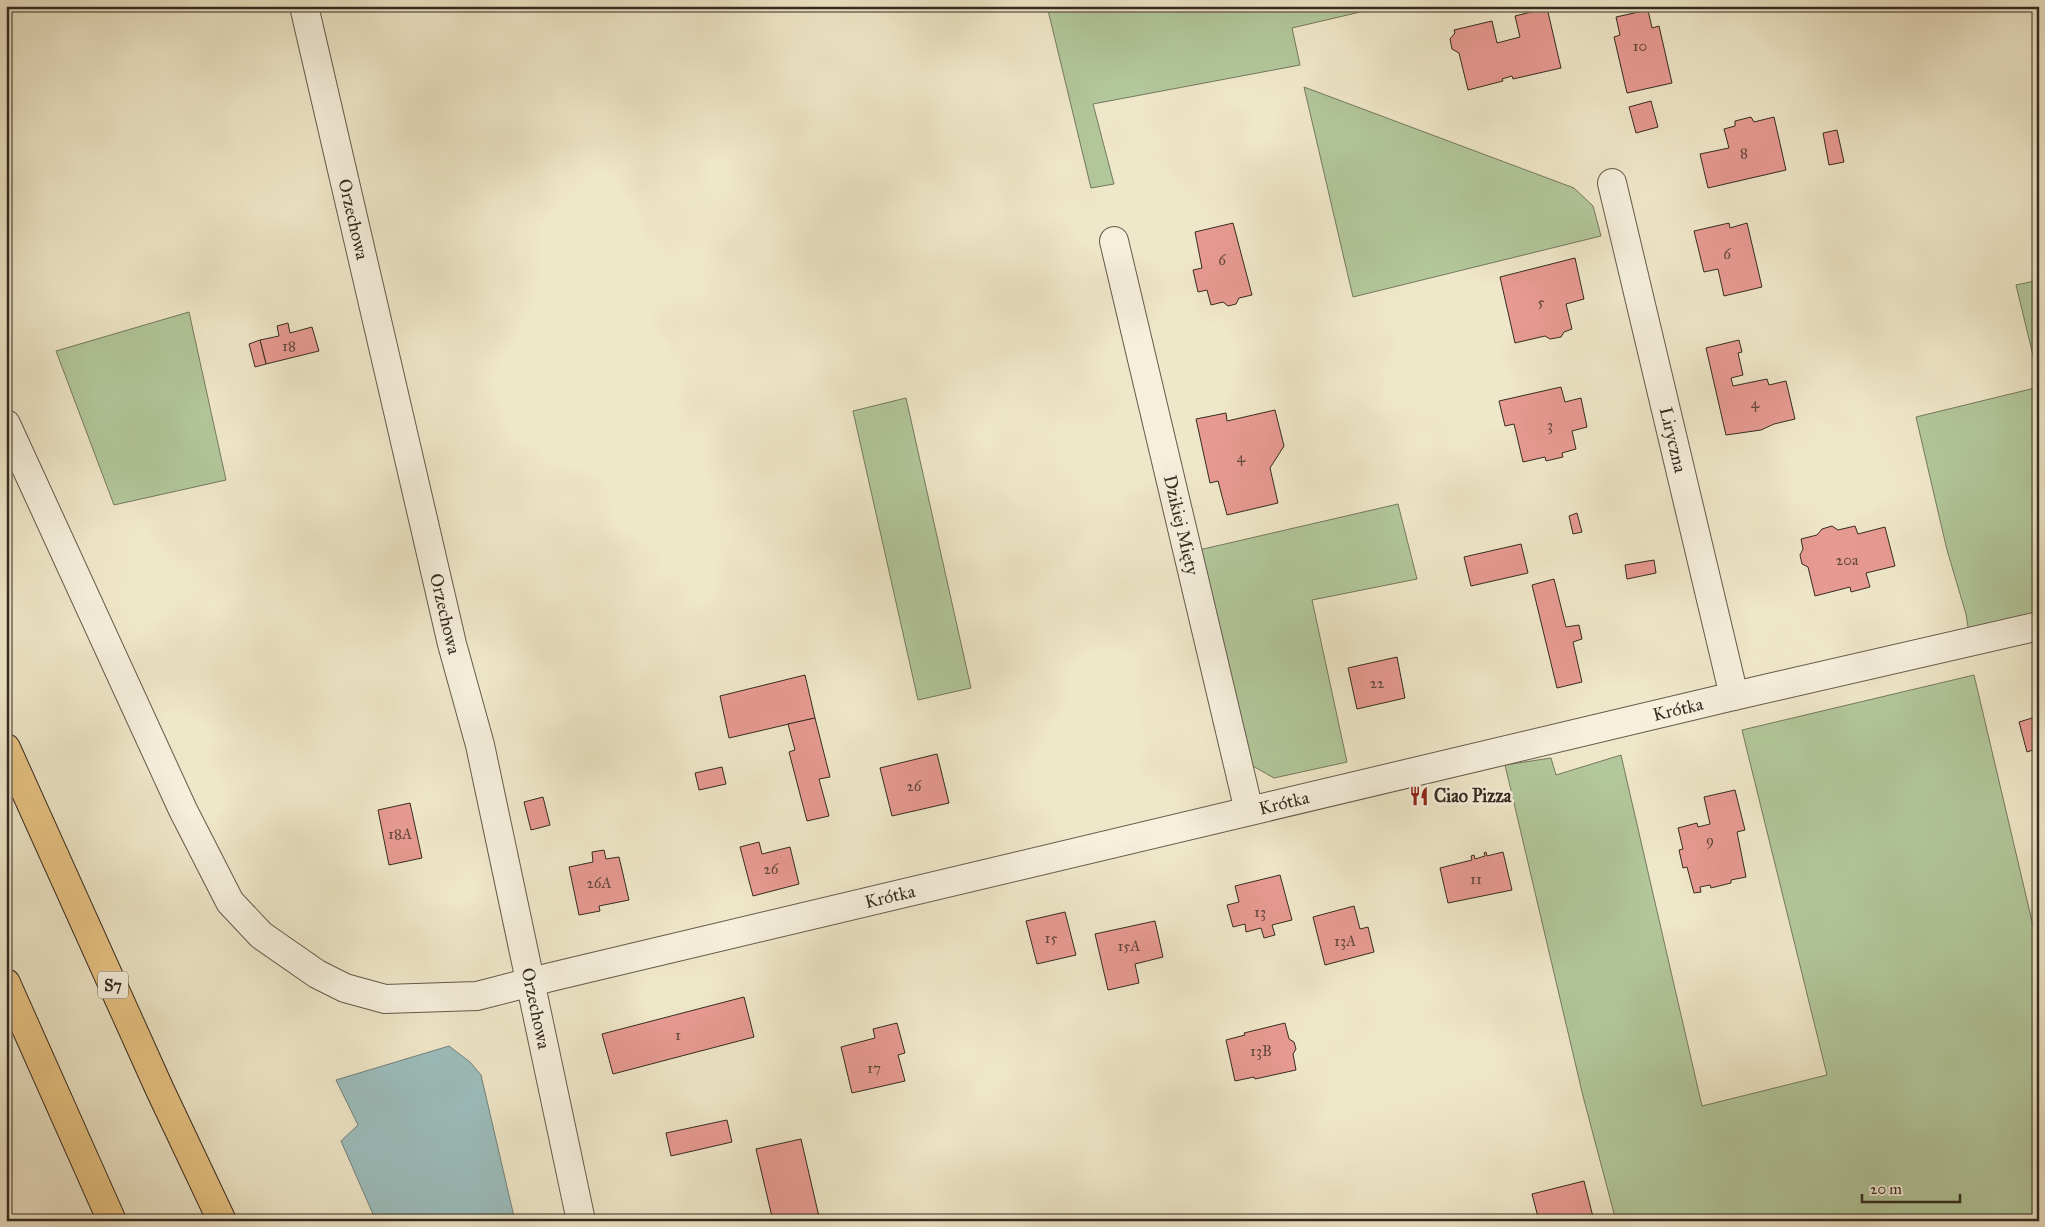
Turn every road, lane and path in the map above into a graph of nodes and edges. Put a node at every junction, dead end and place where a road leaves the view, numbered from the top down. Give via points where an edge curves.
1 (304, 6) edge
2 (1612, 184) dead end
3 (1114, 241) dead end
4 (6, 424) edge
5 (2039, 626) edge
6 (1734, 696) junction
7 (6, 748) edge
8 (1249, 811) junction
9 (530, 982) junction
10 (6, 983) edge
11 (112, 1221) edge
12 (222, 1221) edge
13 (581, 1221) edge

1 - 9 street, Orzechowa via 452,644 480,745
2 - 6 street, Liryczna
3 - 8 street, Dzikiej Mięty
4 - 9 street, Krótka via 183,810 230,902 261,935 317,974 345,988 385,999 477,996
5 - 6 street, Krótka
6 - 8 street, Krótka
7 - 12 highway, S7
8 - 9 street, Krótka
9 - 13 street, Orzechowa
10 - 11 highway

